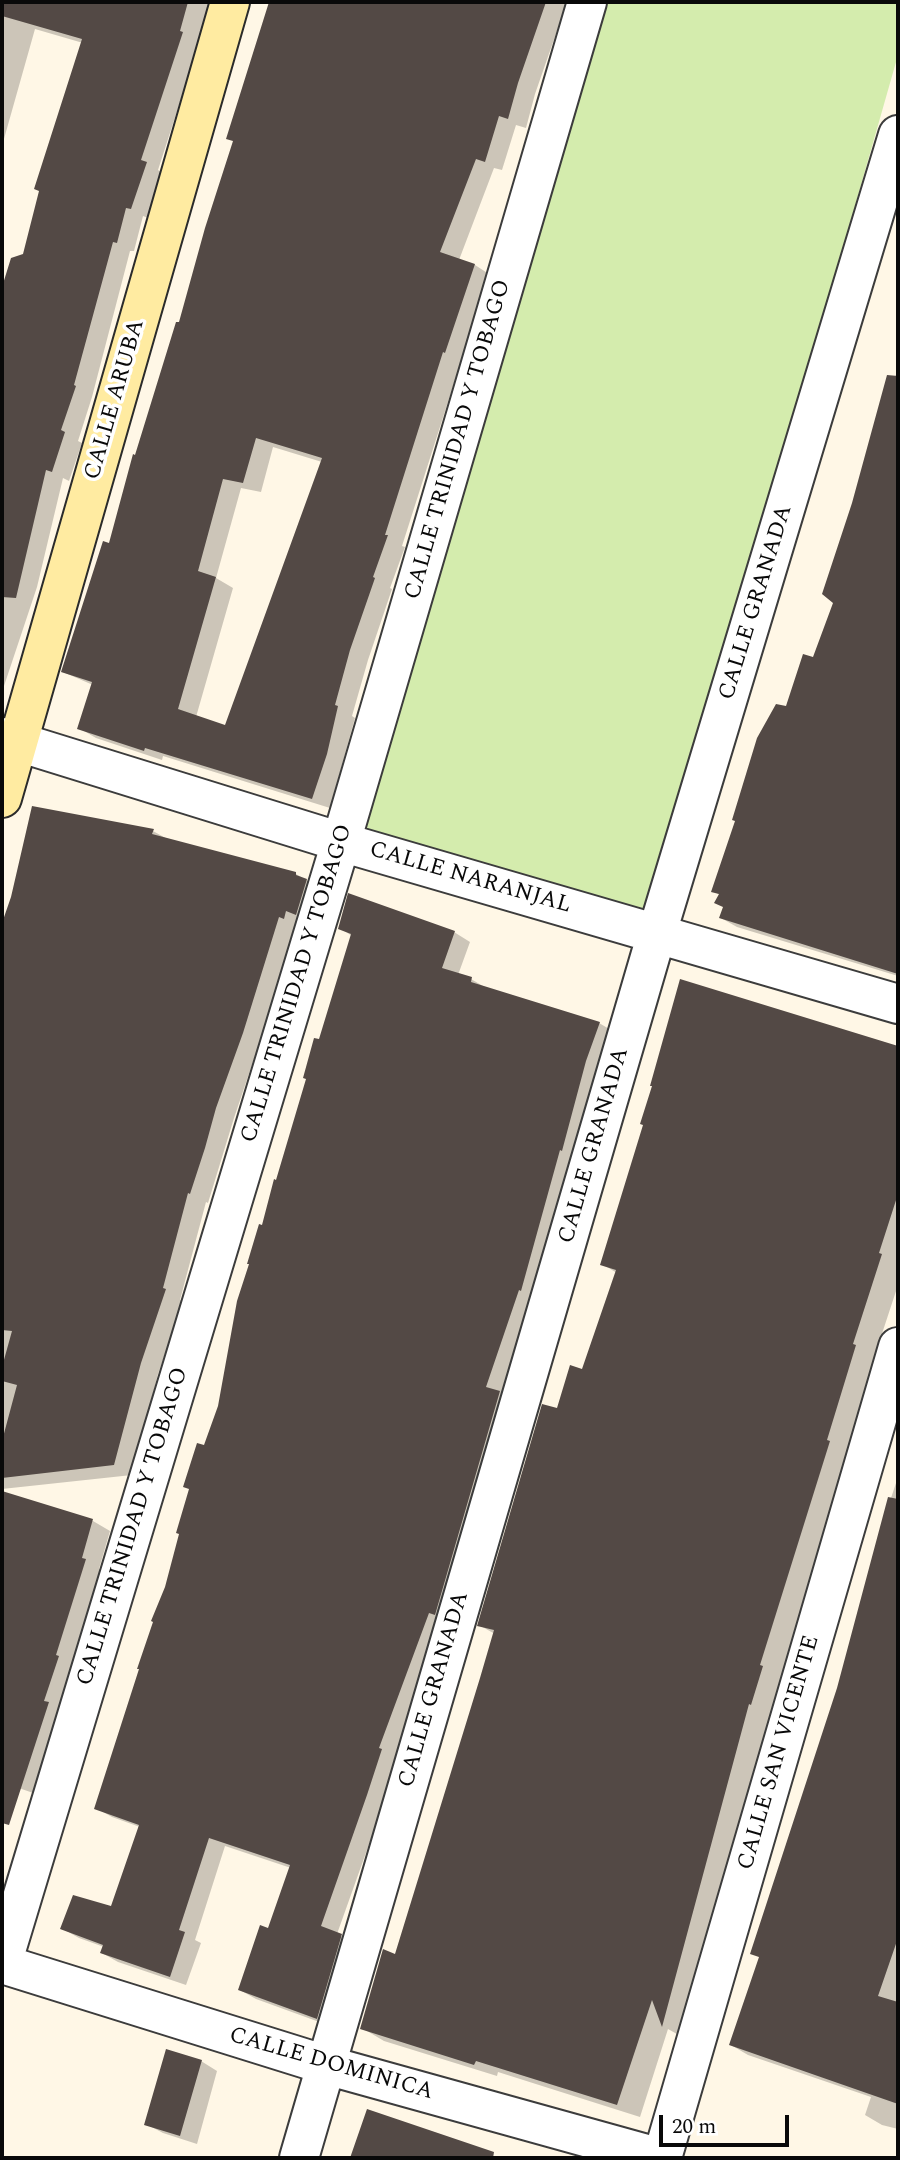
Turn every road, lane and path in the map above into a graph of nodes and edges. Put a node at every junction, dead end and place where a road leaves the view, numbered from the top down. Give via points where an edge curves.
1 (230, 2) edge
2 (587, 2) edge
3 (898, 135) edge
4 (10, 740) edge
5 (2, 798) edge
6 (341, 842) junction
7 (657, 933) junction
8 (898, 1004) edge
9 (898, 1347) edge
10 (2, 1964) edge
11 (326, 2065) junction
12 (299, 2158) edge
13 (662, 2158) edge

1 - 4 street, CALLE ARUBA
2 - 6 street, CALLE TRINIDAD Y TOBAGO
3 - 7 street, CALLE GRANADA
4 - 5 street, CALLE ARUBA
4 - 6 street, CALLE NARANJAL
6 - 7 street, CALLE NARANJAL
6 - 10 street, CALLE TRINIDAD Y TOBAGO
7 - 8 street, CALLE NARANJAL
7 - 11 street, CALLE GRANADA
9 - 13 street, CALLE SAN VICENTE
10 - 11 street, CALLE DOMINICA
11 - 12 street, CALLE GRANADA
11 - 13 street, CALLE DOMINICA

